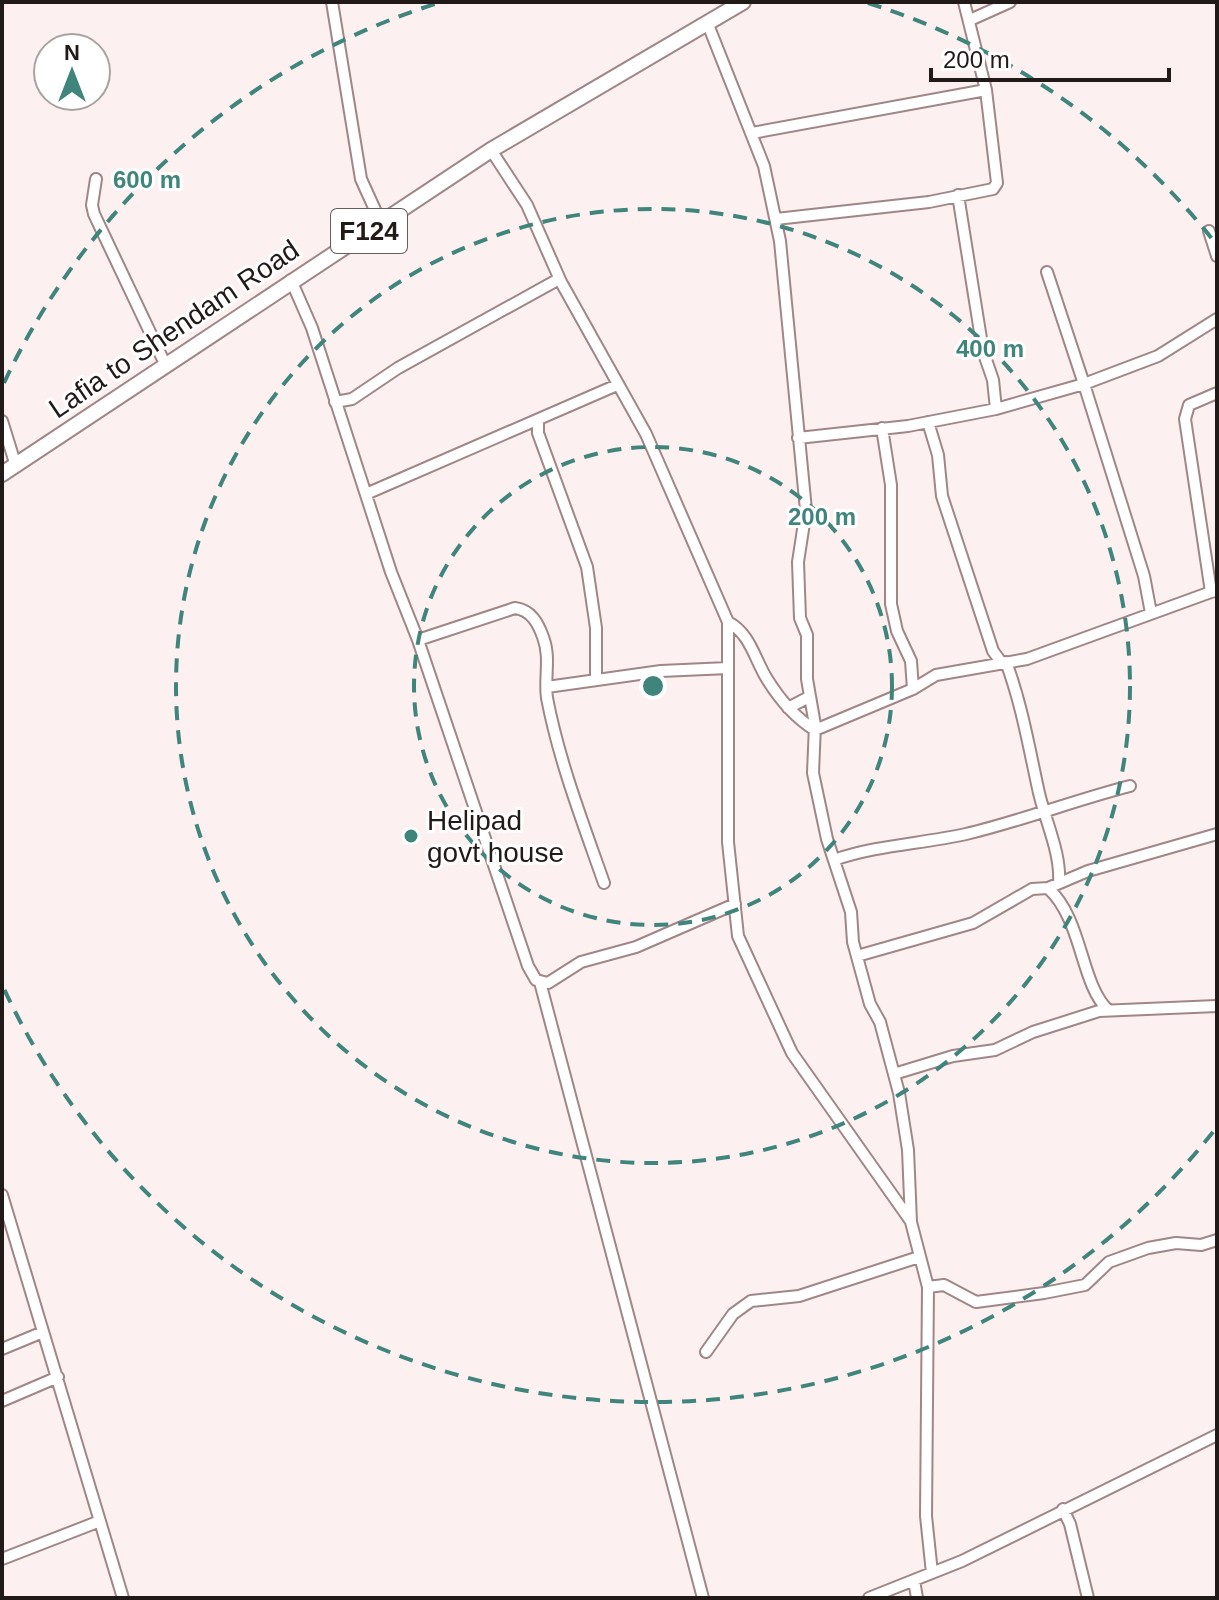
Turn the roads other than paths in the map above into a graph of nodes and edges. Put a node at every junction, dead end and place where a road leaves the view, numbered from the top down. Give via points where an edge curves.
1 (332, 2) edge
2 (742, 2) edge
3 (964, 2) edge
4 (1010, 2) edge
5 (970, 20) junction
6 (707, 22) junction
7 (986, 90) junction
8 (752, 133) junction
9 (491, 150) junction
10 (96, 179) dead end
11 (958, 195) junction
12 (776, 219) junction
13 (381, 223) junction
14 (1209, 231) dead end
15 (1217, 256) edge
16 (1047, 272) dead end
17 (559, 279) junction
18 (291, 280) junction
19 (1217, 319) edge
20 (166, 366) junction
21 (1084, 384) junction
22 (617, 385) junction
23 (1217, 393) edge
24 (335, 402) junction
25 (996, 409) junction
26 (538, 420) junction
27 (2, 421) edge
28 (928, 422) junction
29 (525, 426) junction
30 (882, 428) junction
31 (538, 433) junction
32 (798, 438) junction
33 (16, 466) junction
34 (2, 474) edge
35 (366, 494) junction
36 (1214, 591) edge
37 (1151, 613) junction
38 (728, 622) junction
39 (418, 640) junction
40 (1003, 662) junction
41 (728, 668) junction
42 (596, 680) junction
43 (547, 687) junction
44 (913, 689) junction
45 (809, 697) junction
46 (788, 708) junction
47 (815, 730) junction
48 (1130, 786) dead end
49 (1044, 812) junction
50 (1217, 834) edge
51 (834, 860) junction
52 (604, 883) dead end
53 (1058, 883) junction
54 (735, 904) junction
55 (857, 956) junction
56 (540, 982) junction
57 (1099, 1001) junction
58 (1217, 1006) edge
59 (1108, 1010) junction
60 (1095, 1013) junction
61 (894, 1074) junction
62 (2, 1195) edge
63 (911, 1222) junction
64 (1217, 1240) edge
65 (919, 1257) junction
66 (928, 1287) junction
67 (43, 1332) junction
68 (2, 1349) edge
69 (706, 1352) dead end
70 (58, 1377) junction
71 (2, 1401) edge
72 (1217, 1435) edge
73 (1063, 1509) junction
74 (100, 1521) junction
75 (2, 1559) edge
76 (932, 1573) junction
77 (914, 1580) junction
78 (123, 1598) edge
79 (703, 1598) edge
80 (869, 1598) edge
81 (917, 1598) edge
82 (1088, 1598) edge

1 - 13 street via 361,179
2 - 6 main road, Lafia to Shendam Road / F124
3 - 5 street
4 - 5 street
5 - 7 street
6 - 8 street
6 - 9 main road, Lafia to Shendam Road / F124
7 - 8 street
7 - 11 street via 996,186
8 - 12 street
9 - 13 main road, Lafia to Shendam Road / F124
9 - 17 street via 527,205
10 - 20 street via 94,214
11 - 12 street
11 - 25 street
12 - 32 street
13 - 18 main road, Lafia to Shendam Road / F124
14 - 15 street
16 - 21 street
17 - 22 street
17 - 24 street via 352,399
18 - 20 main road, Lafia to Shendam Road / F124
18 - 24 street
19 - 21 street via 1158,356
20 - 33 main road, Lafia to Shendam Road / F124
21 - 25 street
21 - 37 street
22 - 26 street
22 - 38 street via 670,483
23 - 36 street via 1189,405 1185,419
24 - 35 street
25 - 28 street
26 - 29 street
26 - 31 street
27 - 33 street
28 - 30 street
28 - 40 street via 942,496 993,651
29 - 31 street
29 - 35 street
30 - 32 street
30 - 44 street via 891,485 891,604 911,661
31 - 42 street via 587,567 596,628
32 - 45 street via 806,510 798,562 800,618 808,646
33 - 34 main road, Lafia to Shendam Road / F124
35 - 39 street
36 - 37 street
37 - 40 street via 1038,656
38 - 41 street
38 - 46 street via 741,630
39 - 43 street via 522,609 543,637
39 - 56 street via 528,966
40 - 44 street via 936,675
40 - 49 street via 1024,715
41 - 42 street
41 - 54 street via 728,842
42 - 43 street
43 - 52 street via 571,790
44 - 47 street
45 - 46 street
45 - 47 street
46 - 47 street
47 - 51 street via 813,773
48 - 49 street
49 - 51 street via 946,839 868,848
49 - 53 street via 1060,867
50 - 53 street
51 - 55 street via 851,912
53 - 55 street via 1027,890 973,923
53 - 57 street via 1058,897
54 - 56 street
54 - 63 street via 738,936 792,1053
55 - 61 street
56 - 79 street
57 - 59 street
57 - 60 street
58 - 59 street
59 - 60 street
60 - 61 street via 995,1050
61 - 63 street via 908,1150
62 - 67 street
63 - 65 street
64 - 66 street via 1148,1248 1114,1259 1085,1285 1044,1293 976,1302 944,1285
65 - 66 street
65 - 69 street via 799,1296 751,1301 733,1314
66 - 76 street via 925,1505
67 - 68 street
67 - 70 street
70 - 71 street
70 - 74 street
72 - 73 street
73 - 76 street
73 - 82 street
74 - 75 street
74 - 78 street
76 - 77 street
77 - 80 street
77 - 81 street

